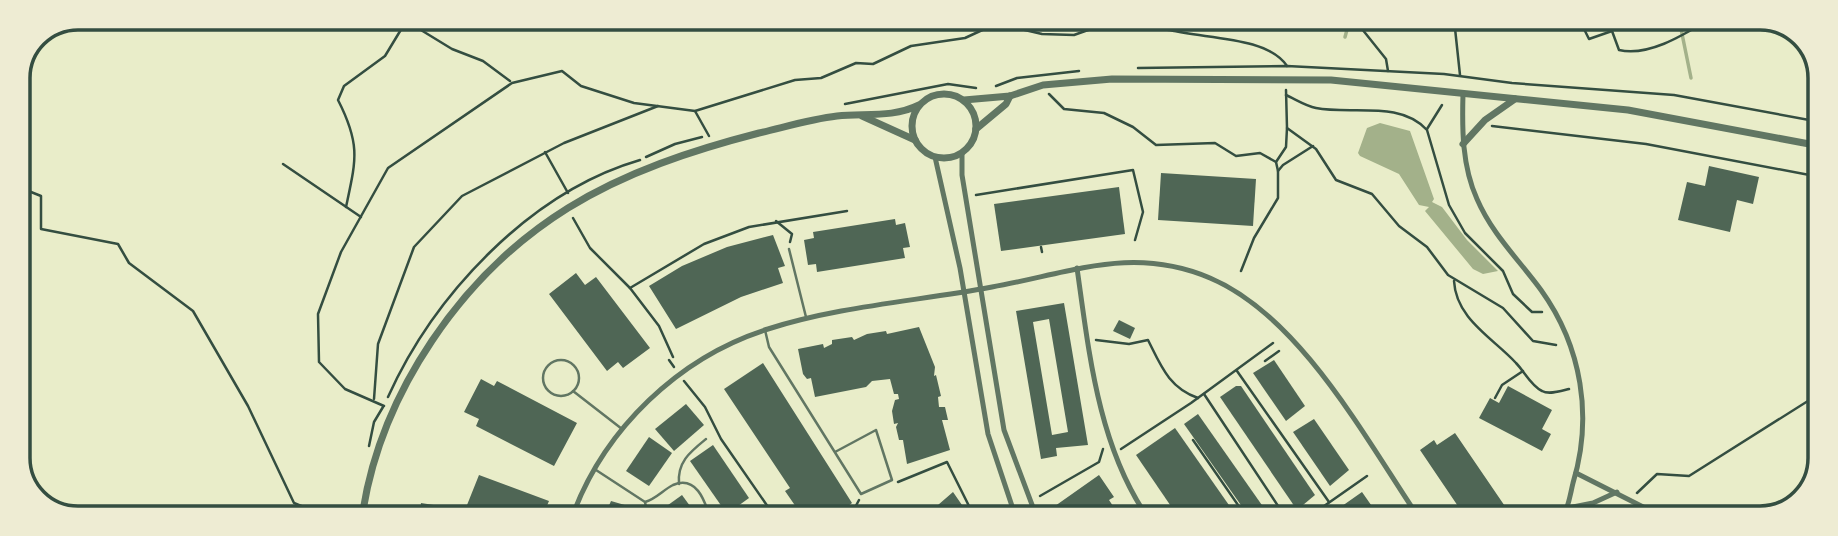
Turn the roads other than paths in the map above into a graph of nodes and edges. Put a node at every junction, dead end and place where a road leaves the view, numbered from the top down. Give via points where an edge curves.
1 (1463, 94) junction
2 (1010, 96) junction
3 (1516, 99) junction
4 (964, 100) junction
5 (919, 104) junction
6 (862, 116) junction
7 (976, 129) junction
8 (915, 140) junction
9 (1464, 144) junction
10 (1808, 144) edge
11 (962, 153) junction
12 (935, 157) junction
13 (789, 249) road end
14 (1077, 268) junction
15 (981, 289) junction
16 (964, 291) junction
17 (807, 319) junction
18 (765, 330) junction
19 (573, 391) junction
20 (622, 429) junction
21 (706, 439) dead end
22 (835, 452) junction
23 (594, 469) junction
24 (1576, 474) junction
25 (679, 484) junction
26 (1617, 492) junction
27 (645, 502) junction
28 (364, 506) edge
29 (577, 506) edge
30 (646, 506) edge
31 (707, 506) edge
32 (1011, 506) edge
33 (1032, 506) edge
34 (1141, 506) edge
35 (1411, 506) edge
36 (1568, 506) edge
37 (1578, 506) edge
38 (1643, 506) edge

1 - 2 street via 1319,80 1163,77 1069,81
1 - 3 street
1 - 9 street
2 - 4 street
2 - 7 street
3 - 9 street via 1485,120
3 - 10 street via 1662,115
4 - 5 street via 945,93
4 - 7 street
5 - 6 street via 905,111
5 - 8 street via 911,122
6 - 8 street
6 - 28 street via 798,123 652,167 567,208 518,244 468,295 422,357 386,429
7 - 11 street
8 - 12 street
9 - 24 street via 1469,177 1487,219 1542,292 1569,342 1583,401 1583,438
11 - 12 street
11 - 15 street
12 - 16 street
13 - 17 lane
14 - 15 street
14 - 34 street via 1112,444
14 - 35 street via 1116,261 1173,264 1253,300 1314,364
15 - 16 street
15 - 33 street via 1004,430
16 - 17 street
16 - 32 street via 988,434
17 - 18 street
18 - 20 street via 695,363
18 - 22 lane via 769,347
19 - 19 lane via 558,396 548,391 543,375 548,365 560,360 571,363 579,380
19 - 20 lane
20 - 23 street
21 - 25 lane via 687,455 678,471
22 - 22 lane via 861,494 892,480 876,430
23 - 27 lane
23 - 29 street
24 - 26 street
24 - 36 street
25 - 27 lane
25 - 31 lane via 698,490
26 - 37 street
26 - 38 street
27 - 30 lane

